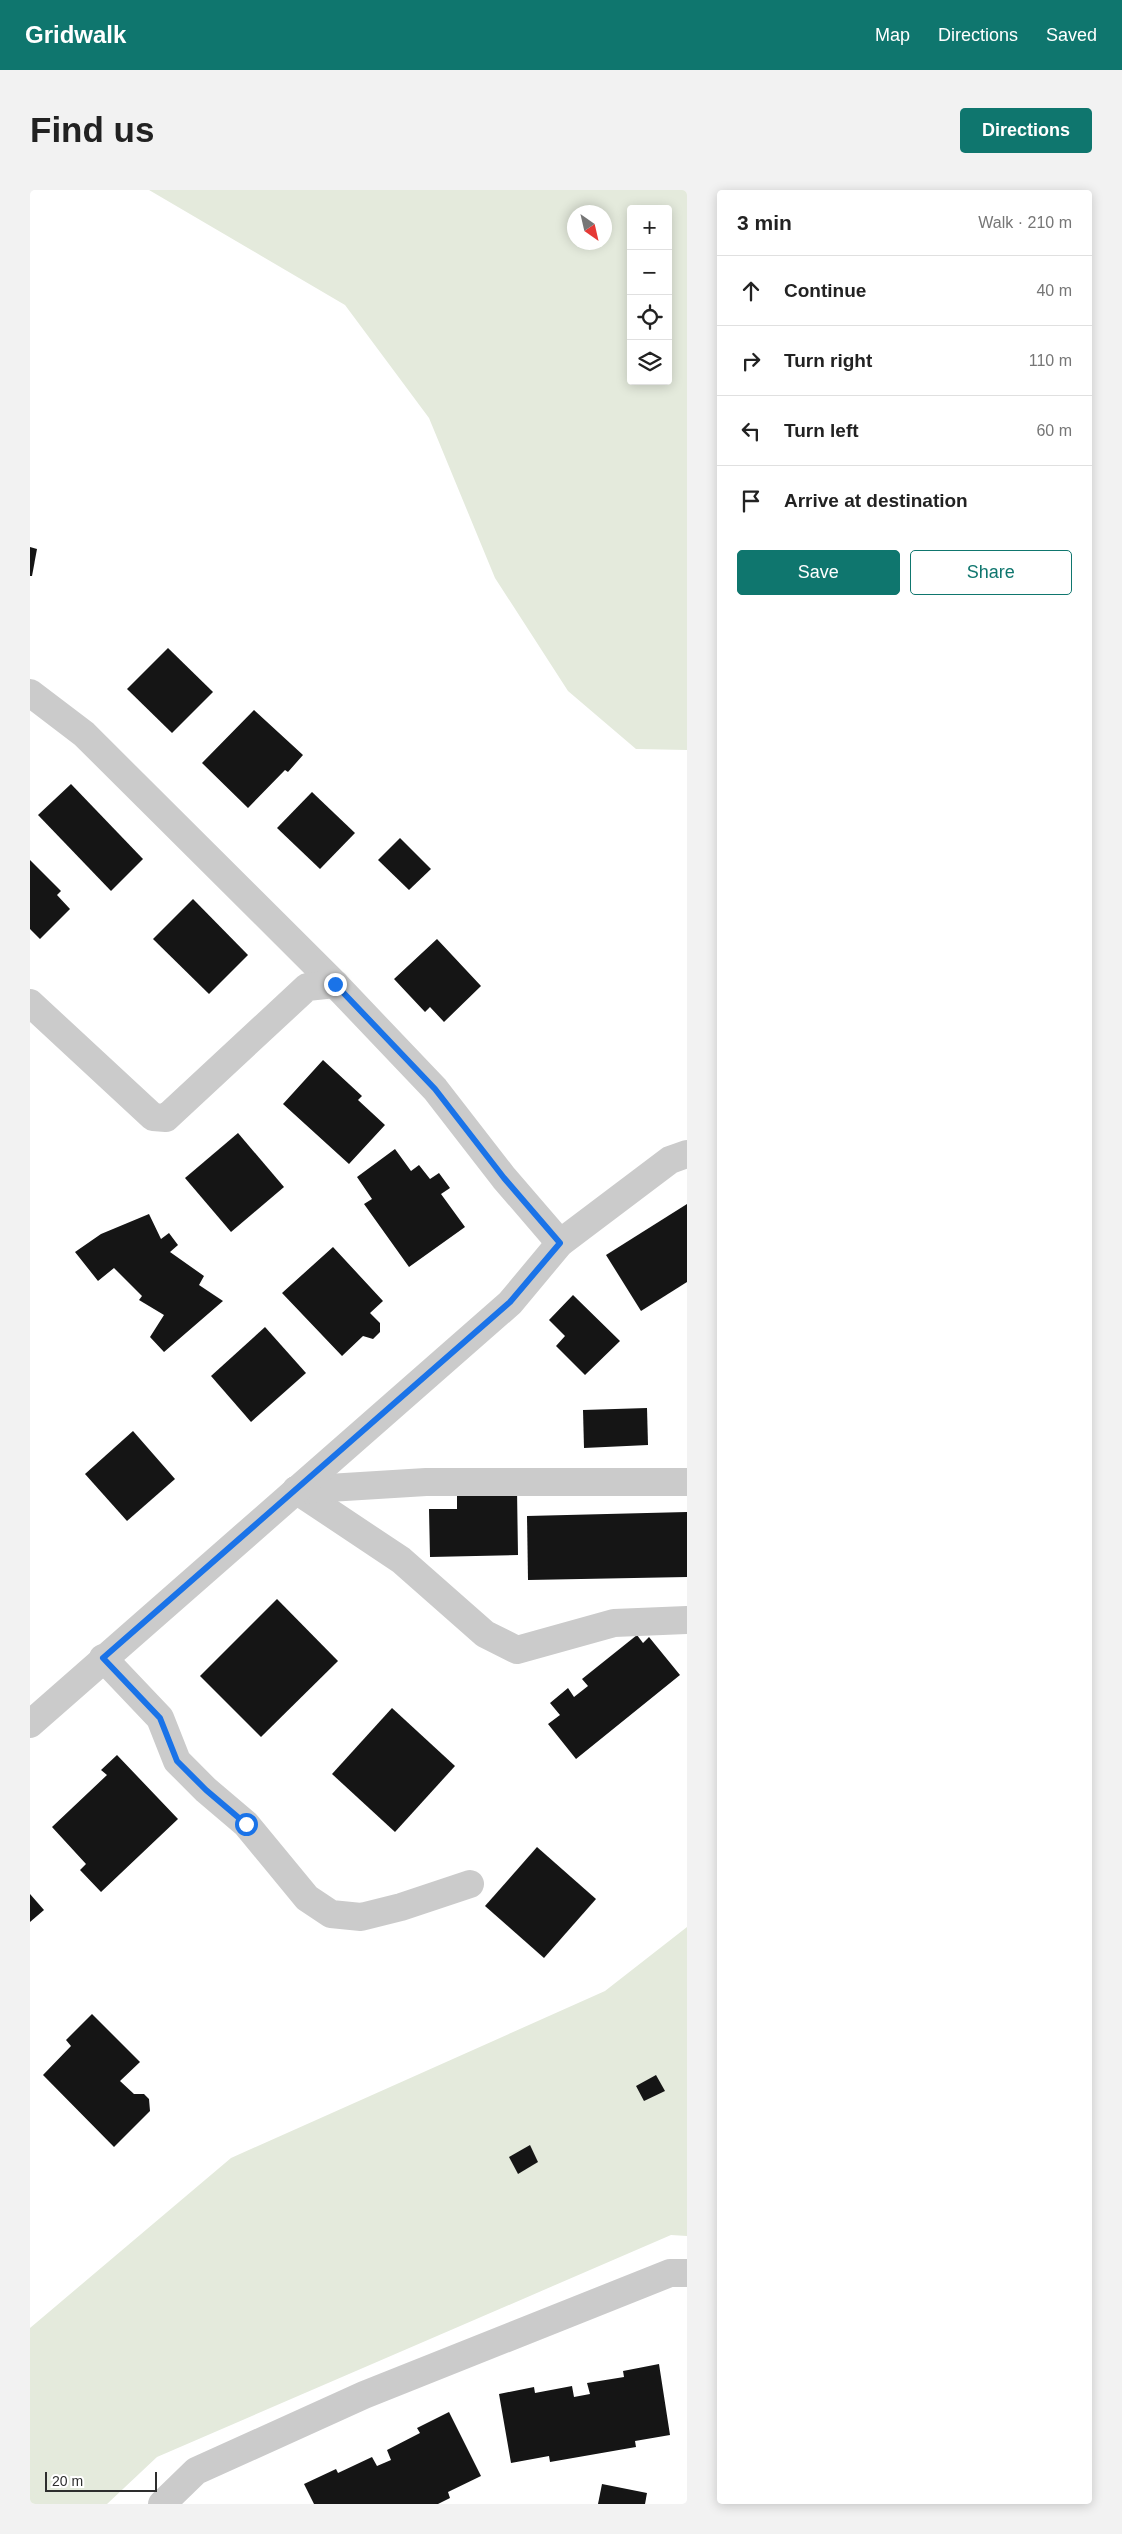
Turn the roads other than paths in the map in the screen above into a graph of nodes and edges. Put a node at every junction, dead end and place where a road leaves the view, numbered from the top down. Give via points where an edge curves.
1 (30, 693) edge
2 (335, 984) junction
3 (34, 1014) edge
4 (687, 1154) edge
5 (560, 1243) junction
6 (687, 1482) edge
7 (296, 1490) junction
8 (687, 1620) edge
9 (103, 1658) junction
10 (30, 1724) edge
11 (470, 1884) dead end
12 (687, 2273) edge
13 (162, 2504) edge

1 - 2 street via 84,734
2 - 3 street via 307,987 166,1118 153,1117
2 - 5 street via 435,1089 504,1178
4 - 5 street via 670,1160
5 - 7 street via 510,1302
6 - 7 street via 426,1482
7 - 8 street via 401,1560 485,1634 518,1650 614,1623
7 - 9 street
9 - 10 street
9 - 11 street via 160,1718 177,1761 246,1824 307,1898 331,1914 361,1917
12 - 13 street via 670,2273 364,2395 196,2471

